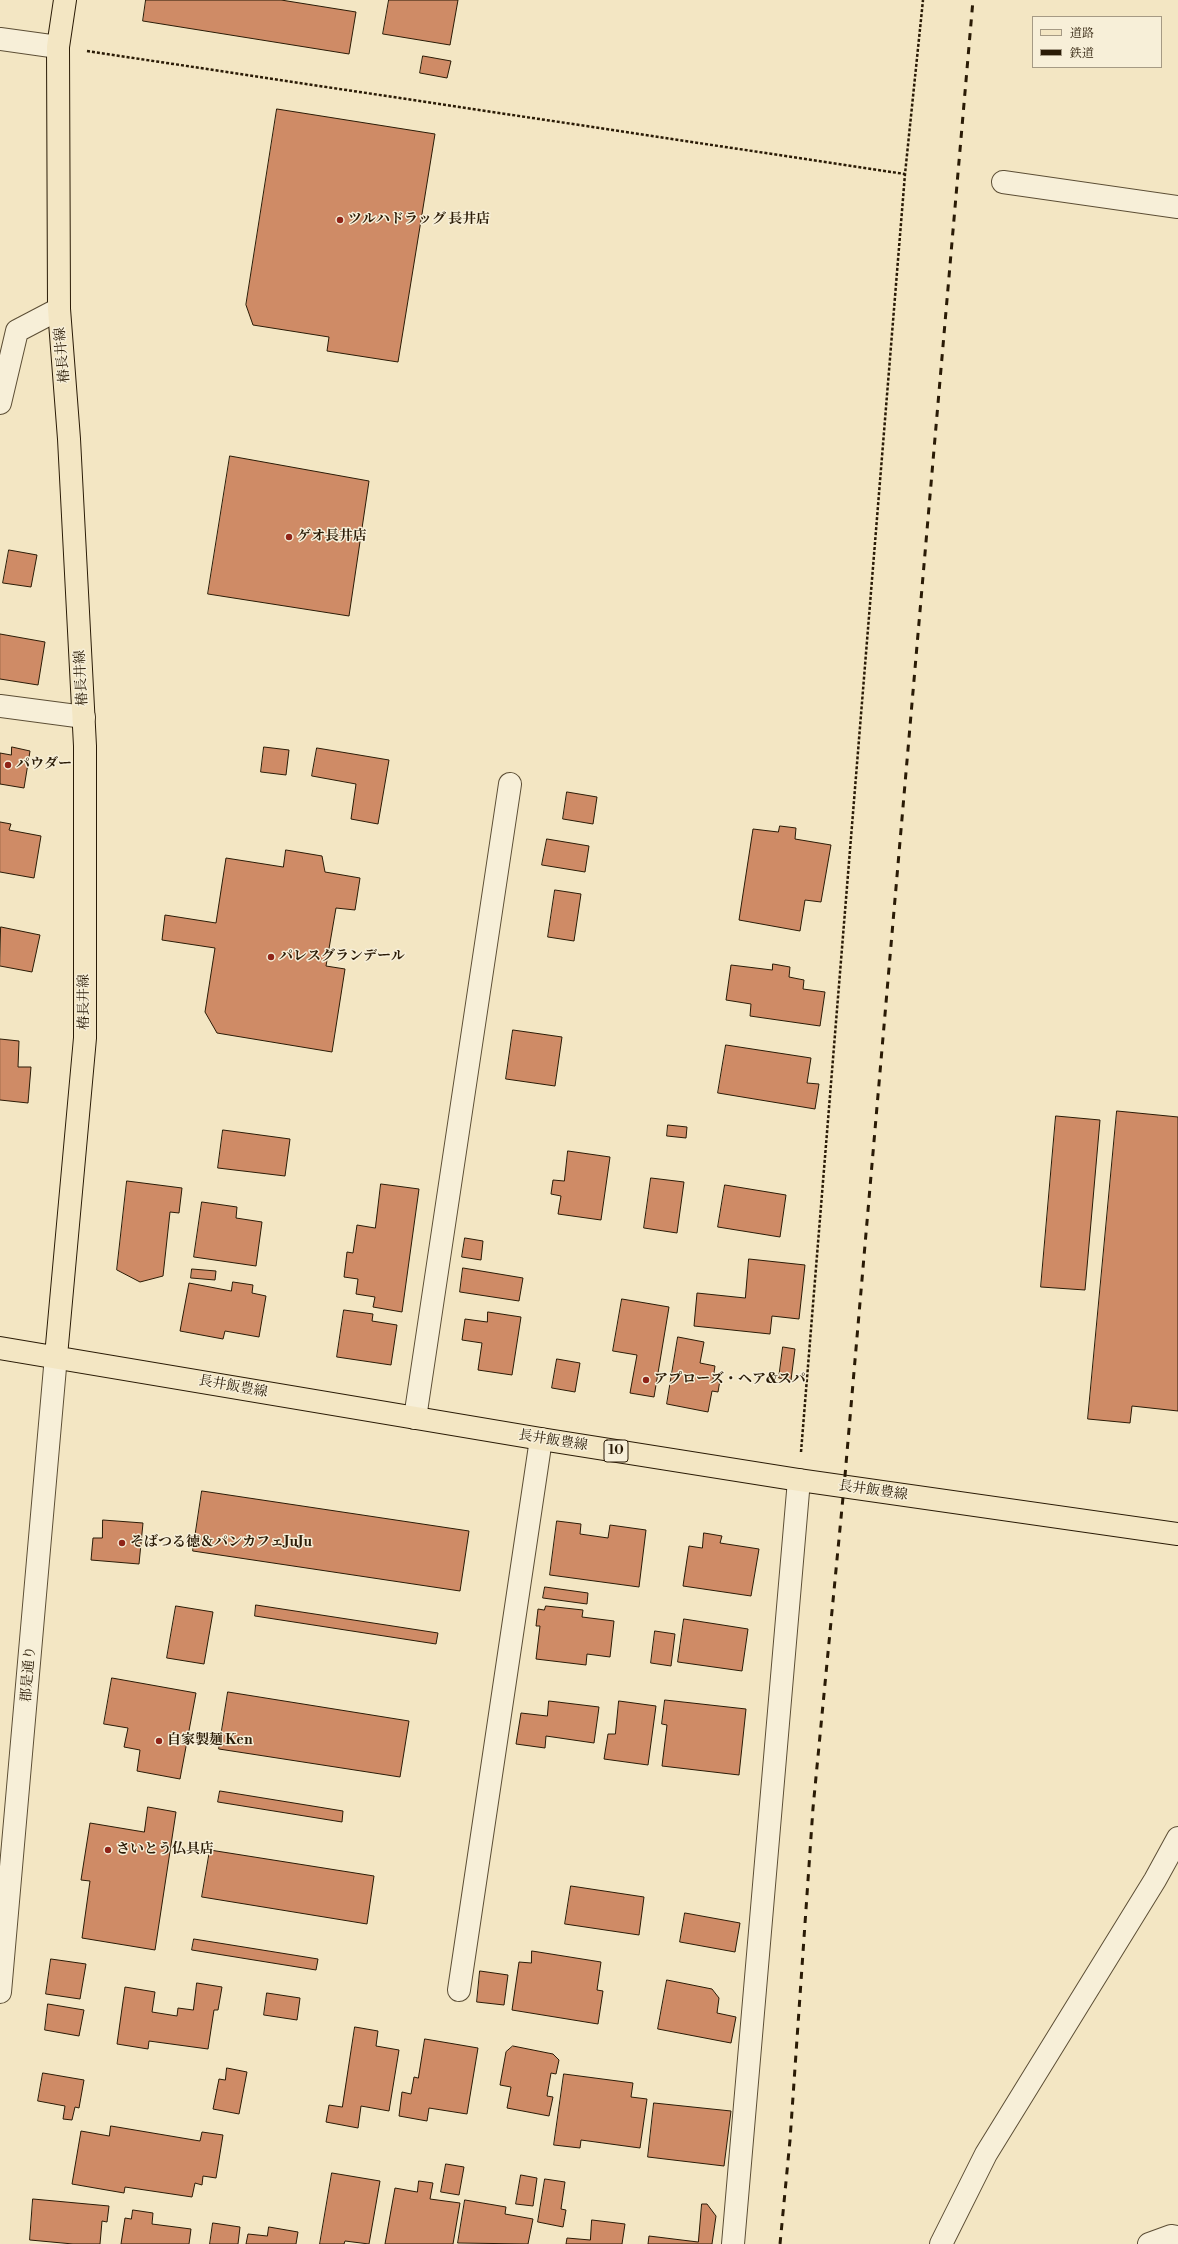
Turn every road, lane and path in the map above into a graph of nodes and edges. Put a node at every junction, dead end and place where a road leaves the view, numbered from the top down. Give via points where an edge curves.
1 (65, 0) edge
2 (923, 0) edge
3 (0, 39) edge
4 (58, 47) junction
5 (905, 174) junction
6 (1003, 182) dead end
7 (1178, 207) edge
8 (59, 309) junction
9 (0, 403) edge
10 (0, 706) edge
11 (84, 717) junction
12 (510, 784) dead end
13 (0, 1348) edge
14 (56, 1356) junction
15 (415, 1418) junction
16 (541, 1439) junction
17 (799, 1480) junction
18 (1178, 1534) edge
19 (1178, 1838) edge
20 (4, 1915) edge
21 (459, 1990) dead end
22 (0, 1992) edge
23 (1178, 2237) edge
24 (733, 2244) edge
25 (941, 2244) edge
26 (1149, 2244) edge

1 - 4 main road, 椿長井線
2 - 5 path
3 - 4 street
4 - 5 path
4 - 8 main road, 椿長井線
5 - 17 path
6 - 7 street
8 - 9 street via 17,331
8 - 11 main road, 椿長井線 via 69,439
10 - 11 street
11 - 14 main road, 椿長井線 via 85,1038
12 - 15 street
13 - 14 main road, 長井飯豊線 / 10
14 - 15 main road, 長井飯豊線 / 10
14 - 20 street, 郡是通り
15 - 16 main road, 長井飯豊線 / 10
16 - 17 main road, 長井飯豊線 / 10
16 - 21 street
17 - 18 main road, 長井飯豊線 / 10
17 - 24 street
19 - 25 street via 1155,1880 986,2154
20 - 22 street, 郡是通り
23 - 26 street via 1171,2236

